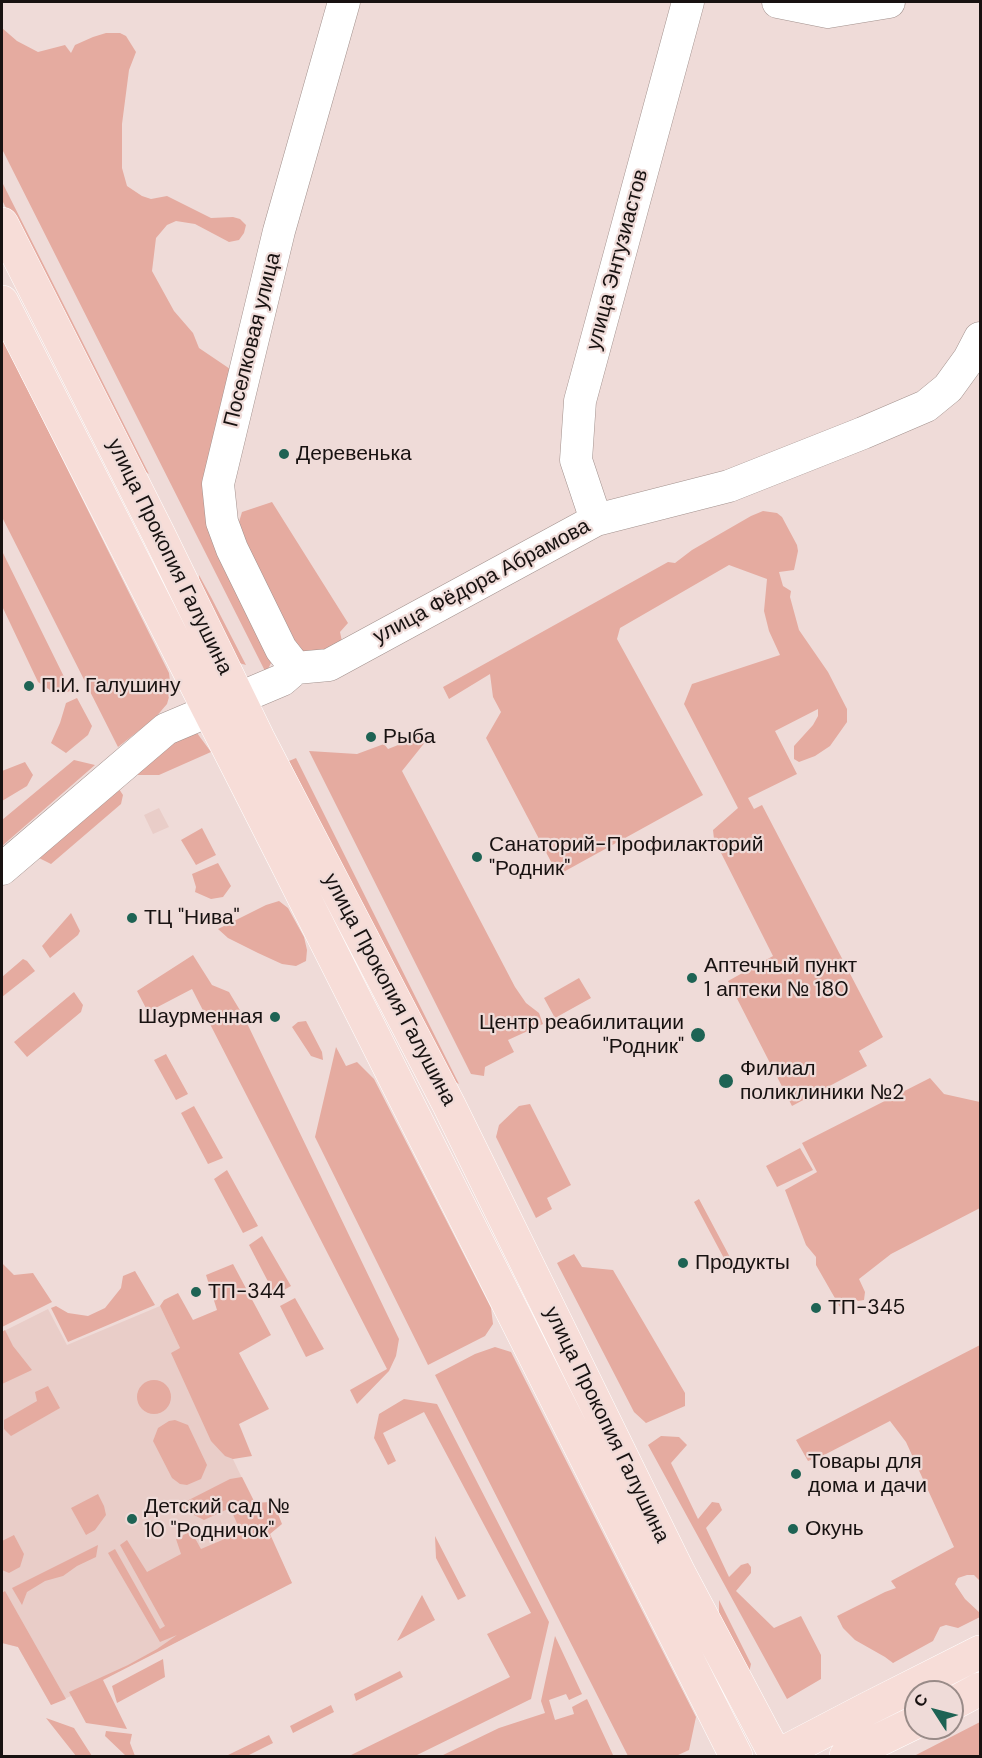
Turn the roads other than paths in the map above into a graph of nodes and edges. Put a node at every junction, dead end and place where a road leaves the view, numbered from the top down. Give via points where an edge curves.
1 (344, 2) edge
2 (688, 2) edge
3 (778, 2) edge
4 (889, 2) edge
5 (2, 224) edge
6 (2, 302) edge
7 (981, 338) edge
8 (596, 520) junction
9 (296, 668) junction
10 (239, 699) junction
11 (208, 711) junction
12 (2, 869) edge
13 (981, 1652) edge
14 (981, 1689) edge
15 (964, 1698) edge
16 (904, 1728) edge
17 (736, 1756) edge
18 (776, 1756) edge
19 (846, 1756) edge

1 - 9 street, Поселковая улица via 279,231 218,484 222,522 232,549 281,649
2 - 8 street, улица Энтузиастов via 580,401 576,460
3 - 4 street via 828,12
5 - 10 main road, улица Прокопия Галушина
6 - 11 main road, улица Прокопия Галушина
7 - 8 street, улица Фёдора Абрамова via 948,388 926,406 729,486
8 - 9 street, улица Фёдора Абрамова via 329,665
9 - 10 street, улица Фёдора Абрамова via 282,680
10 - 11 street, улица Фёдора Абрамова
10 - 18 main road, улица Прокопия Галушина via 449,1105 679,1573
11 - 12 street, улица Фёдора Абрамова via 166,729
11 - 17 main road, улица Прокопия Галушина
13 - 18 main road
14 - 15 main road
16 - 19 main road

